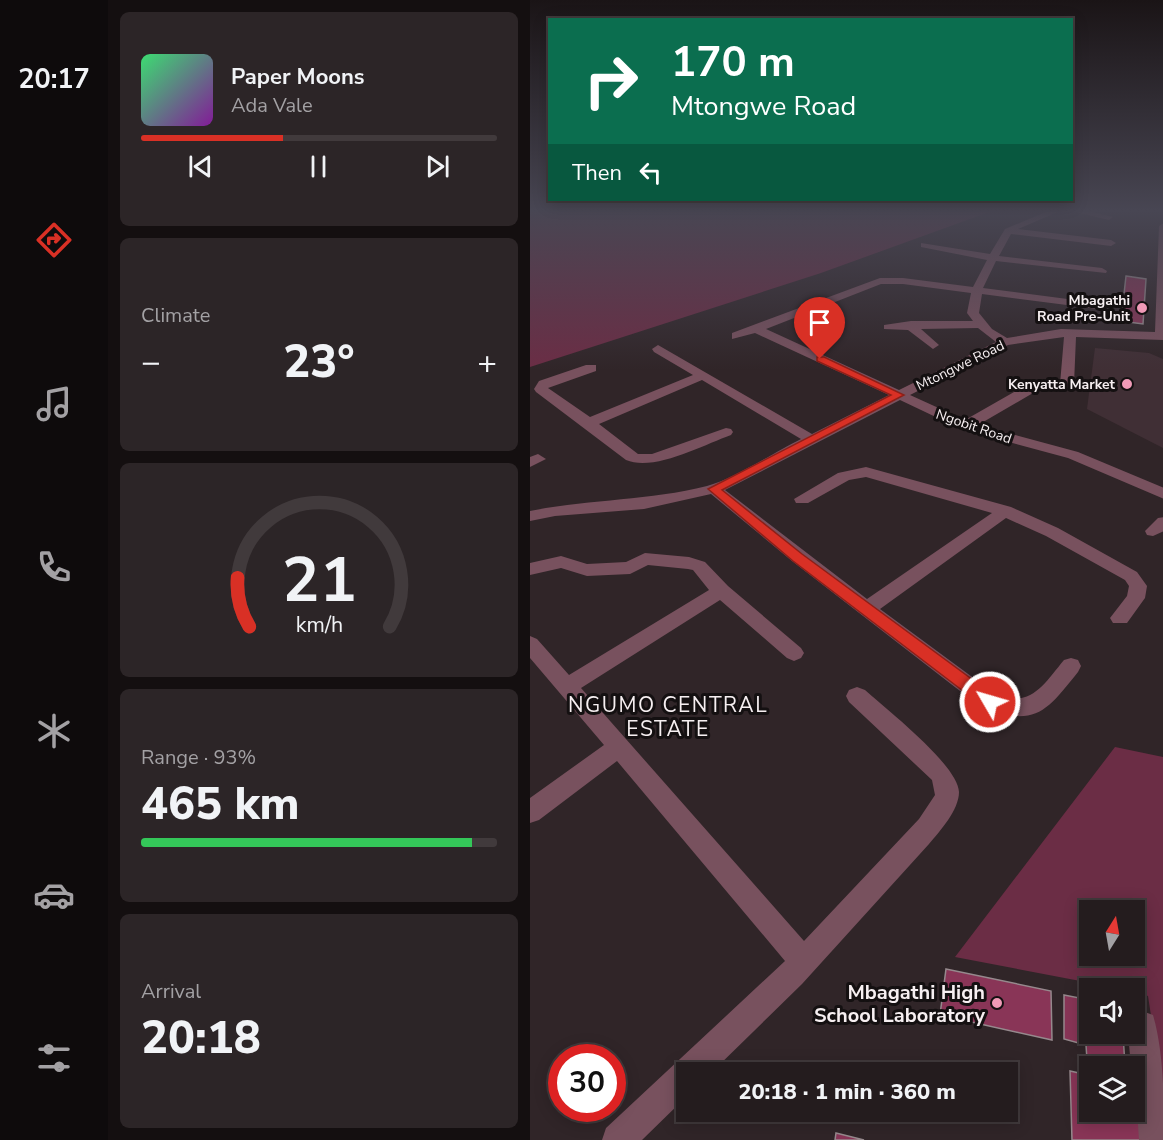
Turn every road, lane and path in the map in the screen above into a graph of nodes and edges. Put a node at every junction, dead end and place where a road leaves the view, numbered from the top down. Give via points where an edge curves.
1 (990, 264) edge
2 (1041, 264) edge
3 (1163, 264) edge
4 (1102, 272) dead end
5 (977, 290) junction
6 (1098, 306) dead end
7 (1163, 306) edge
8 (980, 324) junction
9 (910, 326) junction
10 (888, 327) dead end
11 (757, 329) junction
12 (1070, 333) junction
13 (1162, 335) edge
14 (736, 336) dead end
15 (1005, 342) junction
16 (933, 345) dead end
17 (658, 349) dead end
18 (591, 368) dead end
19 (701, 376) junction
20 (1067, 384) dead end
21 (1028, 390) dead end
22 (899, 395) junction
23 (589, 423) junction
24 (966, 426) junction
25 (726, 432) dead end
26 (811, 440) junction
27 (714, 489) junction
28 (1163, 494) edge
29 (803, 499) dead end
30 (1005, 511) junction
31 (530, 516) edge
32 (530, 569) edge
33 (721, 591) junction
34 (868, 608) junction
35 (1120, 618) dead end
36 (530, 644) edge
37 (794, 653) dead end
38 (1071, 666) dead end
39 (566, 687) junction
40 (857, 696) dead end
41 (619, 747) junction
42 (530, 812) edge
43 (803, 961) junction
44 (1144, 1044) edge
45 (700, 1062) edge
46 (676, 1085) edge
47 (618, 1140) edge
48 (1155, 1140) edge

1 - 5 street
2 - 4 street
3 - 7 street
5 - 6 street
5 - 8 street via 972,309
5 - 11 street via 880,281
7 - 13 street
8 - 9 street
8 - 15 street
9 - 10 street
9 - 16 street
11 - 14 street
11 - 22 street, Ngobit Road
12 - 13 street, Mtongwe Road
12 - 15 street, Mtongwe Road
12 - 20 street
15 - 22 street, Mtongwe Road
17 - 19 street
18 - 23 street via 544,384 541,389
19 - 23 street
19 - 26 street
21 - 24 street
22 - 24 street, Ngobit Road
22 - 26 street, Mtongwe Road
23 - 25 street via 636,459 654,458
24 - 28 street, Ngobit Road via 1073,455
26 - 27 street, Mtongwe Road
27 - 31 street, Mtongwe Road via 644,504
27 - 34 street
29 - 30 street via 844,476 866,472
30 - 34 street
30 - 35 street via 1131,576 1138,586 1136,598
32 - 33 street via 561,562 587,570 630,568 645,559 689,563 699,566
33 - 37 street
33 - 39 street
34 - 38 street via 990,702 1006,709 1020,711 1035,706
36 - 39 street
39 - 41 street
40 - 43 street via 940,773 947,786 946,798 933,820
41 - 42 street
41 - 43 street
43 - 45 street
44 - 48 street
46 - 47 street

